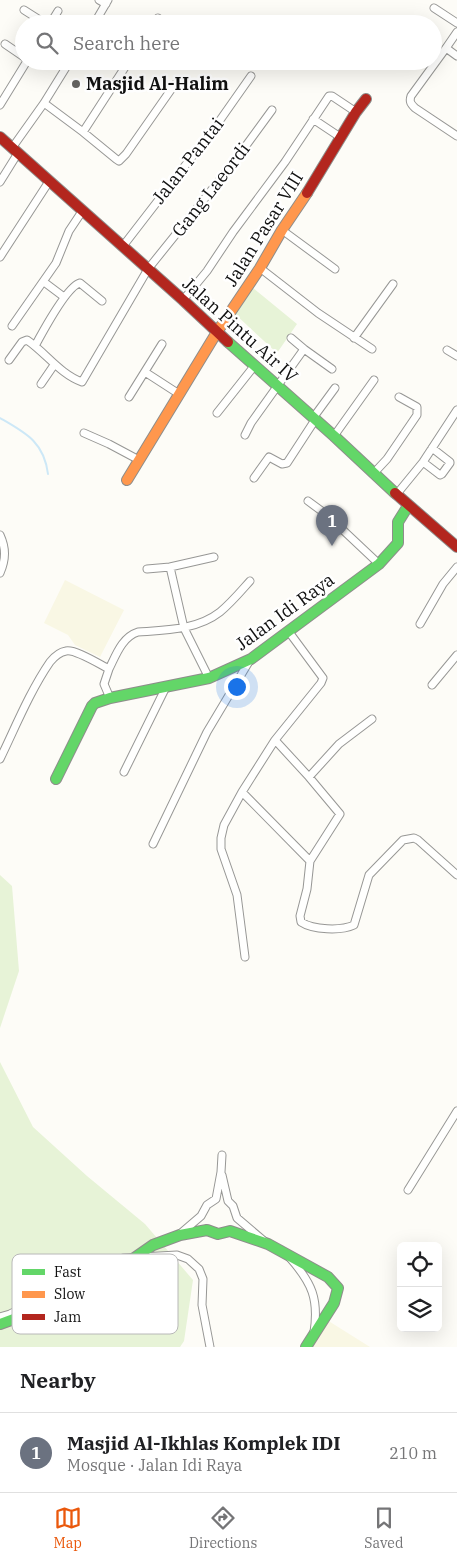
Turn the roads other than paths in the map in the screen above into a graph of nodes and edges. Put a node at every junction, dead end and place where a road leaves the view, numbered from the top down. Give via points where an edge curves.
1 (105, 1) edge
2 (434, 8) dead end
3 (24, 10) dead end
4 (58, 11) dead end
5 (32, 15) edge
6 (56, 15) edge
7 (98, 15) edge
8 (457, 23) edge
9 (457, 32) edge
10 (5, 44) dead end
11 (446, 48) junction
12 (15, 51) edge
13 (442, 53) edge
14 (457, 56) edge
15 (21, 70) edge
16 (64, 70) edge
17 (123, 70) edge
18 (430, 70) edge
19 (252, 76) dead end
20 (175, 84) dead end
21 (366, 99) dead end
22 (44, 103) junction
23 (0, 105) edge
24 (272, 110) dead end
25 (356, 112) junction
26 (313, 119) junction
27 (83, 132) junction
28 (457, 136) edge
29 (0, 137) edge
30 (340, 137) junction
31 (15, 151) junction
32 (50, 180) junction
33 (0, 182) edge
34 (83, 210) junction
35 (282, 230) junction
36 (123, 246) junction
37 (0, 257) edge
38 (260, 268) junction
39 (335, 268) dead end
40 (148, 269) junction
41 (44, 282) junction
42 (393, 284) dead end
43 (64, 297) junction
44 (183, 300) junction
45 (102, 301) dead end
46 (12, 326) dead end
47 (217, 332) junction
48 (291, 338) dead end
49 (354, 338) junction
50 (162, 344) dead end
51 (35, 346) junction
52 (304, 348) junction
53 (372, 349) dead end
54 (447, 350) dead end
55 (457, 356) edge
56 (9, 360) dead end
57 (54, 364) junction
58 (255, 365) junction
59 (332, 369) dead end
60 (145, 372) junction
61 (374, 380) dead end
62 (41, 384) dead end
63 (277, 386) junction
64 (336, 388) dead end
65 (179, 394) junction
66 (129, 397) dead end
67 (399, 398) dead end
68 (457, 410) edge
69 (217, 413) dead end
70 (314, 419) junction
71 (84, 433) dead end
72 (245, 435) dead end
73 (334, 436) junction
74 (432, 448) junction
75 (139, 460) junction
76 (423, 462) junction
77 (373, 474) junction
78 (254, 478) dead end
79 (127, 480) dead end
80 (396, 495) junction
81 (308, 501) dead end
82 (408, 506) junction
83 (0, 535) edge
84 (457, 547) edge
85 (214, 557) dead end
86 (379, 564) junction
87 (170, 567) junction
88 (457, 567) edge
89 (147, 569) dead end
90 (0, 572) edge
91 (250, 581) dead end
92 (420, 624) dead end
93 (184, 628) junction
94 (288, 632) junction
95 (457, 655) edge
96 (251, 659) junction
97 (109, 669) junction
98 (209, 678) junction
99 (432, 684) dead end
100 (166, 687) junction
101 (110, 698) junction
102 (372, 719) dead end
103 (275, 740) junction
104 (0, 759) edge
105 (124, 772) dead end
106 (309, 777) junction
107 (56, 779) dead end
108 (242, 792) junction
109 (153, 844) dead end
110 (310, 861) junction
111 (457, 875) edge
112 (244, 957) dead end
113 (457, 1111) edge
114 (222, 1155) dead end
115 (222, 1172) junction
116 (408, 1190) dead end
117 (180, 1235) junction
118 (268, 1244) junction
119 (140, 1254) edge
120 (286, 1254) junction
121 (178, 1255) edge
122 (321, 1274) junction
123 (310, 1285) junction
124 (12, 1313) edge
125 (0, 1317) edge
126 (12, 1320) edge
127 (0, 1324) edge
128 (314, 1335) junction
129 (210, 1347) edge
130 (306, 1347) edge

1 - 7 street
2 - 8 street
3 - 5 street
4 - 6 street
9 - 11 street
10 - 12 street
11 - 13 street
11 - 14 street
15 - 23 street
16 - 22 street
17 - 27 street
18 - 28 street via 411,96 411,104
19 - 36 street, Jalan Pantai
20 - 27 street via 121,160
21 - 25 street, Jalan Pasar VIII
22 - 27 street
22 - 31 street
24 - 40 street, Gang Laeordi
25 - 26 street via 330,95
25 - 30 street, Jalan Pasar VIII
26 - 30 street
26 - 44 street
29 - 31 street, Jalan Pintu Air IV
30 - 35 street, Jalan Pasar VIII
31 - 32 street, Jalan Pintu Air IV
31 - 33 street
32 - 34 street, Jalan Pintu Air IV
32 - 37 street
34 - 36 street, Jalan Pintu Air IV
34 - 41 street
35 - 38 street, Jalan Pasar VIII
35 - 39 street
36 - 40 street, Jalan Pintu Air IV
38 - 47 street, Jalan Pasar VIII
38 - 49 street
40 - 44 street, Jalan Pintu Air IV
40 - 57 street, Gang Laeordi via 82,382
41 - 43 street
41 - 46 street
42 - 49 street
43 - 45 street via 78,283
43 - 51 street
44 - 47 street, Jalan Pintu Air IV
47 - 58 street, Jalan Pintu Air IV
47 - 65 street, Jalan Pasar VIII
48 - 52 street
49 - 53 street
50 - 60 street
51 - 56 street via 27,340 22,342
51 - 57 street
52 - 59 street
52 - 63 street
54 - 55 street
57 - 62 street
58 - 63 street, Jalan Pintu Air IV
58 - 69 street
60 - 65 street
60 - 66 street
61 - 73 street
63 - 70 street, Jalan Pintu Air IV
63 - 72 street
64 - 70 street
65 - 75 street, Jalan Pasar VIII
67 - 77 street via 416,408 417,415
68 - 74 street
70 - 73 street, Jalan Pintu Air IV
70 - 78 street via 287,463 282,464 269,457
71 - 75 street
73 - 77 street, Jalan Pintu Air IV
74 - 76 street
74 - 76 street via 450,463 440,475
75 - 79 street, Jalan Pasar VIII
76 - 80 street
77 - 80 street, Jalan Pintu Air IV
80 - 82 street, Jalan Pintu Air IV
81 - 86 street
82 - 84 street, Jalan Pintu Air IV
82 - 86 street, Jalan Idi Raya via 398,522 398,543
83 - 90 street via 5,554
85 - 87 street
86 - 94 street, Jalan Idi Raya
87 - 89 street
87 - 93 street
88 - 92 street
91 - 93 street via 215,616
93 - 97 street via 133,634 122,644
93 - 98 street
94 - 96 street, Jalan Idi Raya
94 - 103 street via 323,678
95 - 99 street
96 - 98 street, Jalan Idi Raya
96 - 109 street via 207,732
97 - 101 street via 104,684
97 - 104 street via 68,650 59,653 35,688
98 - 100 street, Jalan Idi Raya
100 - 101 street, Jalan Idi Raya
100 - 105 street
101 - 107 street via 92,706
102 - 106 street via 339,744
103 - 106 street
103 - 108 street
106 - 110 street via 340,814
108 - 110 street
108 - 112 street via 224,825 221,849 237,895
110 - 111 street via 300,920 316,927 338,929 354,925 369,875 403,840 418,840
113 - 116 street
114 - 115 street
115 - 117 street via 216,1199 206,1205 201,1216
115 - 118 street via 228,1201 237,1218
117 - 118 street via 207,1230 218,1234 230,1232
117 - 119 street
118 - 120 street
120 - 122 street
120 - 123 street
121 - 129 street via 199,1269 203,1279 202,1305
122 - 123 street
122 - 128 street via 338,1288 334,1303
123 - 128 street via 317,1315
124 - 125 street
126 - 127 street
128 - 130 street

